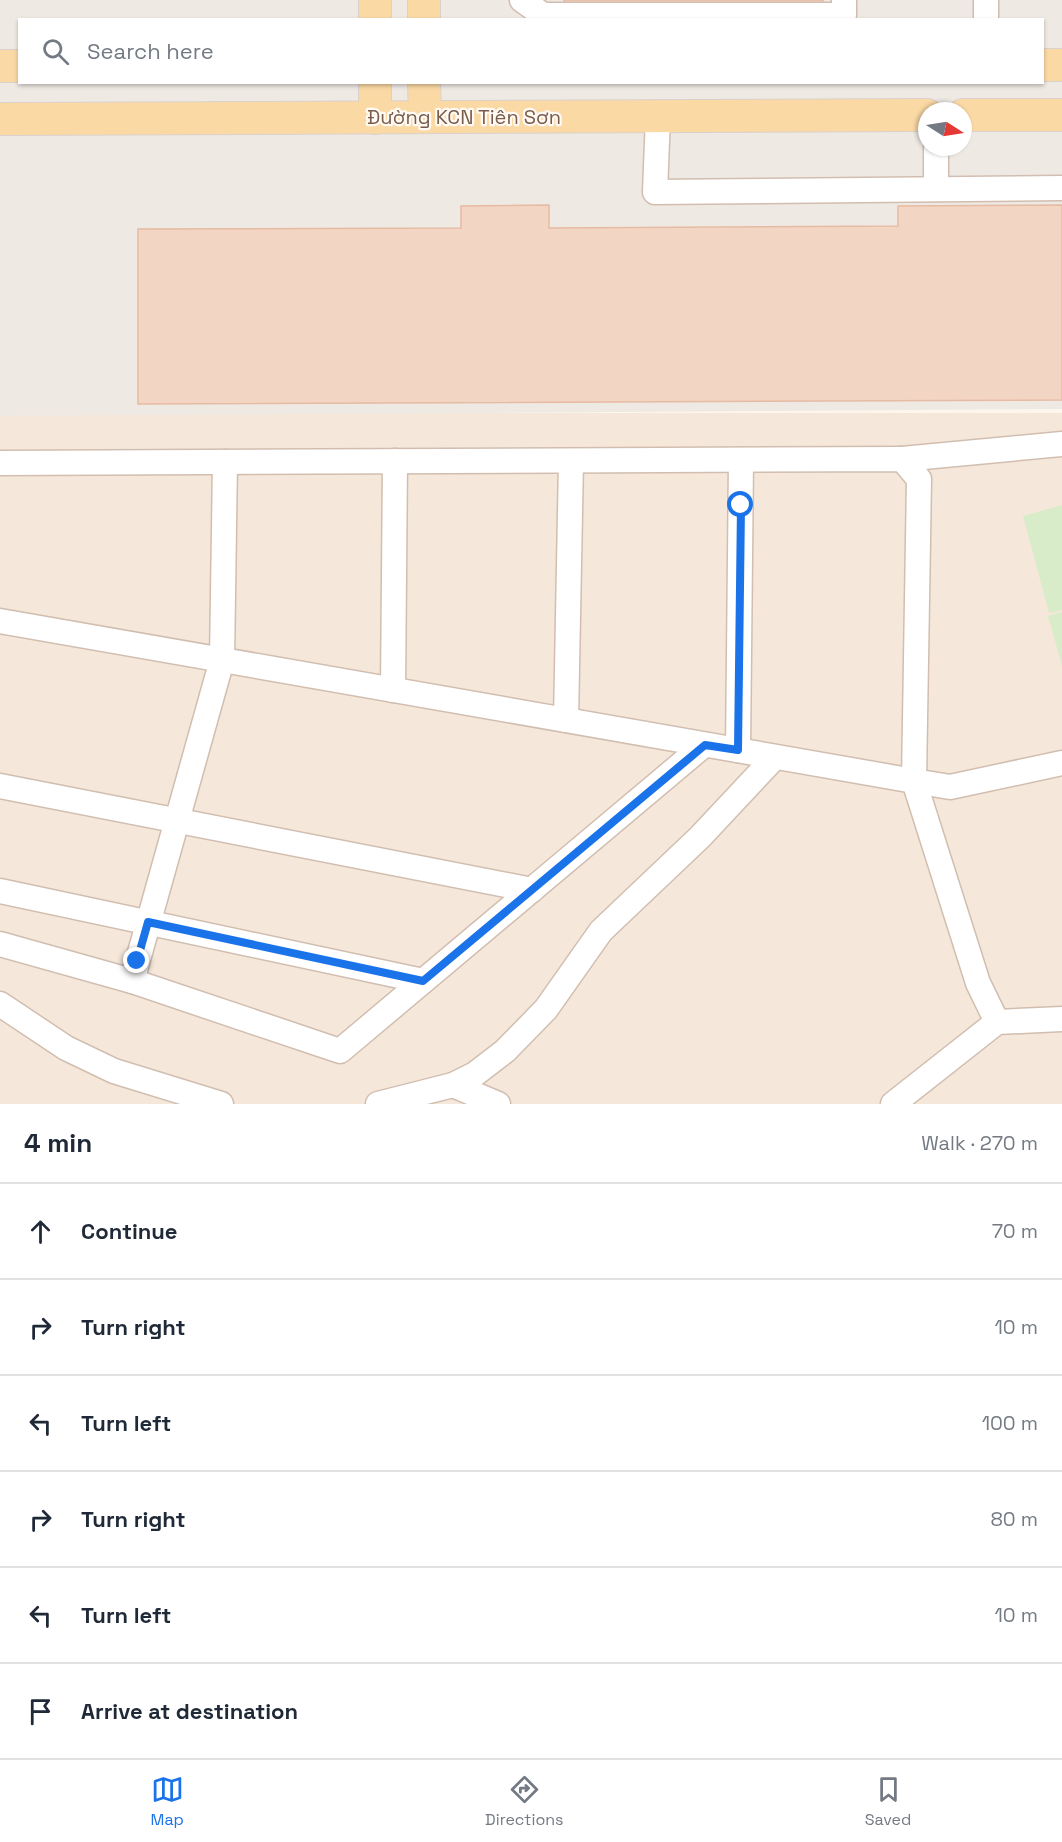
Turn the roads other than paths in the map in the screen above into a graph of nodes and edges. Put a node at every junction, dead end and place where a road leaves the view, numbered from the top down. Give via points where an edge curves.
1 (375, 0) edge
2 (424, 0) edge
3 (522, 0) edge
4 (844, 0) edge
5 (986, 0) edge
6 (375, 18) edge
7 (424, 18) edge
8 (986, 18) edge
9 (1044, 65) edge
10 (1062, 65) edge
11 (0, 66) edge
12 (18, 66) edge
13 (375, 84) edge
14 (424, 84) edge
15 (918, 115) edge
16 (972, 115) edge
17 (1062, 115) edge
18 (658, 116) junction
19 (425, 117) junction
20 (375, 118) junction
21 (0, 119) edge
22 (936, 156) edge
23 (1062, 188) edge
24 (936, 189) junction
25 (1062, 444) edge
26 (902, 459) junction
27 (571, 460) junction
28 (741, 460) junction
29 (395, 461) junction
30 (225, 462) junction
31 (0, 463) edge
32 (0, 621) edge
33 (222, 660) junction
34 (393, 690) junction
35 (566, 720) junction
36 (705, 745) junction
37 (738, 750) junction
38 (774, 758) junction
39 (1062, 763) edge
40 (914, 781) junction
41 (0, 786) edge
42 (177, 819) junction
43 (532, 890) junction
44 (0, 891) edge
45 (148, 922) junction
46 (0, 944) edge
47 (132, 981) junction
48 (423, 981) junction
49 (0, 1004) edge
50 (1062, 1019) edge
51 (997, 1022) junction
52 (453, 1085) junction
53 (221, 1104) edge
54 (378, 1104) edge
55 (498, 1104) edge
56 (893, 1104) edge

1 - 6 main road
2 - 7 main road
3 - 4 street via 543,15 844,15
5 - 8 street
9 - 10 main road
11 - 12 main road
13 - 20 main road
14 - 19 main road
15 - 18 main road, Đường KCN Tiên Sơn
16 - 17 main road
18 - 19 main road, Đường KCN Tiên Sơn
18 - 24 street via 655,192
19 - 20 main road, Đường KCN Tiên Sơn
20 - 21 main road, Đường KCN Tiên Sơn
22 - 24 street
23 - 24 street
25 - 26 street
26 - 28 street
26 - 40 street via 919,479
27 - 28 street
27 - 29 street
27 - 35 street
28 - 37 street
29 - 30 street
29 - 34 street
30 - 31 street
30 - 33 street
32 - 33 street
33 - 34 street
33 - 42 street
34 - 35 street
35 - 36 street
36 - 37 street
36 - 43 street
37 - 38 street
38 - 40 street
38 - 52 street via 700,837 601,931 530,1026 490,1062
39 - 40 street via 950,787
40 - 51 street via 978,983
41 - 42 street
42 - 43 street
42 - 45 street
43 - 48 street
44 - 45 street
45 - 47 street
45 - 48 street
46 - 47 street
47 - 48 street via 340,1051
49 - 53 street via 66,1048 114,1071
50 - 51 street
51 - 56 street
52 - 54 street
52 - 55 street

